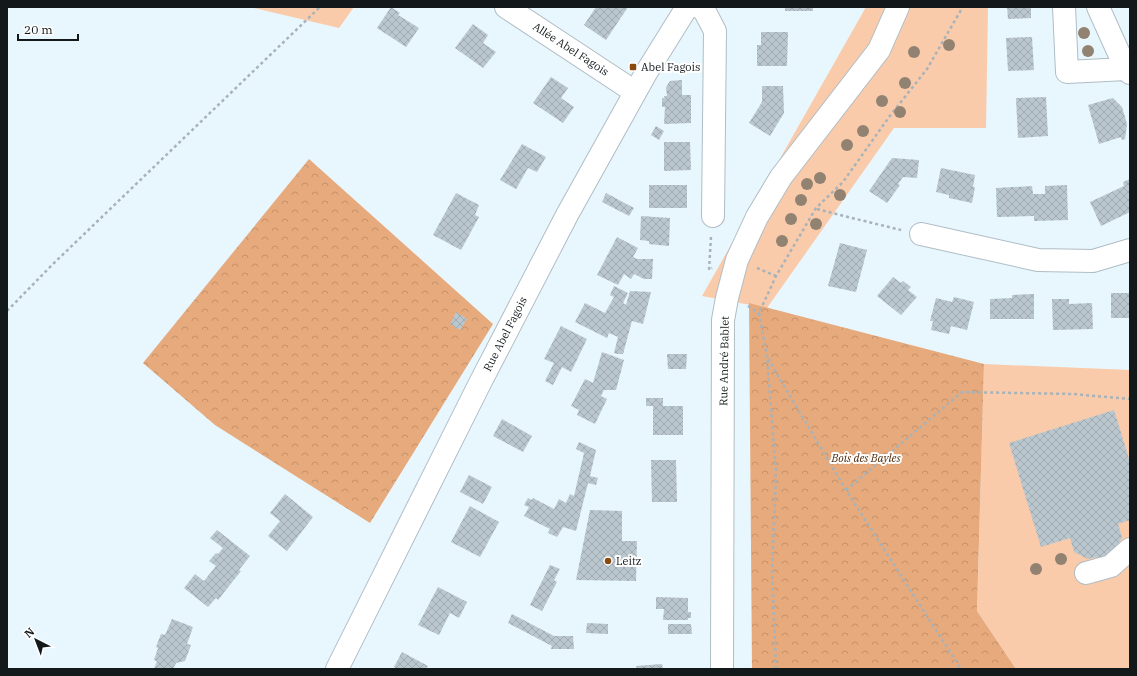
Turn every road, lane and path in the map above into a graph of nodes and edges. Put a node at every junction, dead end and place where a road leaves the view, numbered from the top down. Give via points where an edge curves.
1 (320, 7) edge
2 (506, 7) edge
3 (687, 7) edge
4 (699, 7) edge
5 (898, 7) edge
6 (960, 7) edge
7 (1064, 7) edge
8 (1098, 7) edge
9 (1128, 71) edge
10 (636, 92) junction
11 (816, 208) junction
12 (713, 216) joint
13 (921, 234) joint
14 (1130, 250) edge
15 (737, 260) junction
16 (7, 312) edge
17 (767, 357) junction
18 (1130, 399) edge
19 (846, 490) junction
20 (1130, 549) edge
21 (1086, 573) dead end
22 (337, 669) edge
23 (722, 669) edge
24 (776, 669) edge
25 (961, 669) edge

1 - 16 path via 52,264
2 - 10 street, Allée Abel Fagois
3 - 10 street, Rue Abel Fagois
4 - 12 street via 704,10 715,31
5 - 15 street, Rue André Bablet via 879,50 781,177 757,217
6 - 11 path via 927,69 843,182
7 - 9 street via 1067,72
8 - 9 street
10 - 22 street, Rue Abel Fagois via 567,215
11 - 13 path
11 - 17 path via 776,276 758,313
12 - 15 path via 709,270
13 - 14 street via 1038,260 1093,261
15 - 23 street, Rue André Bablet via 723,320
17 - 19 path
17 - 24 path via 776,472 772,570
18 - 19 path via 1073,394 962,392
19 - 25 path
20 - 21 street via 1111,566

